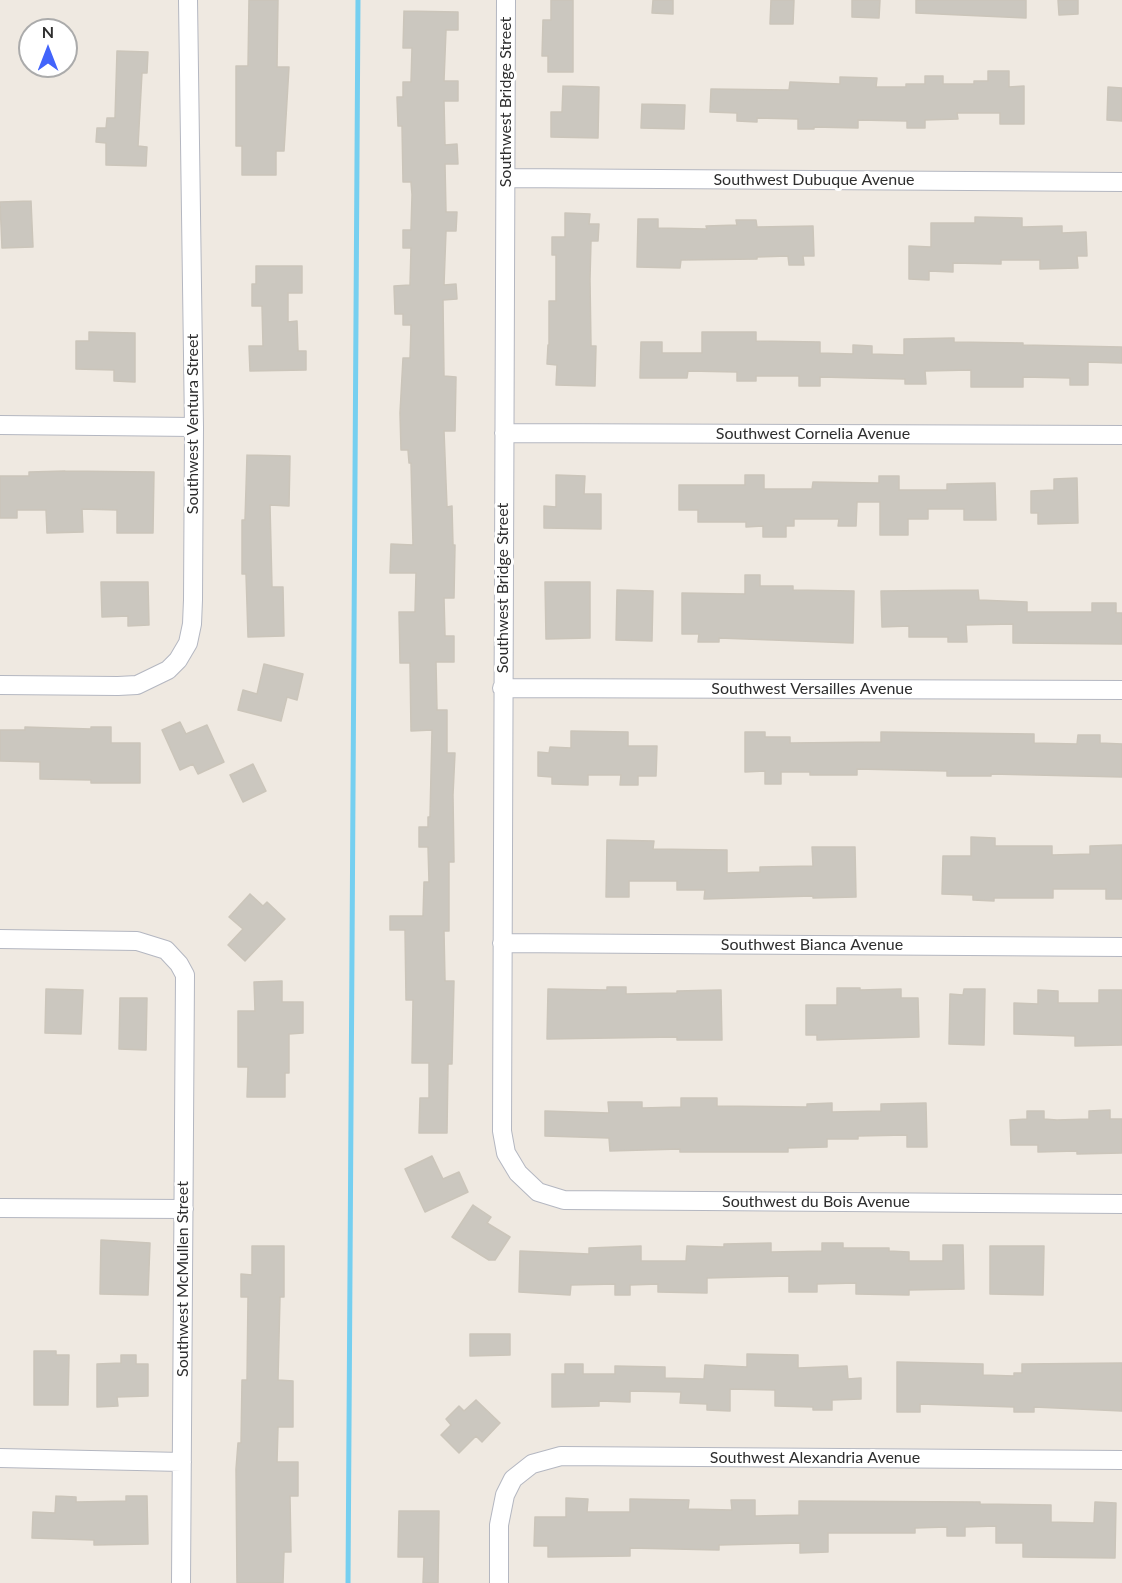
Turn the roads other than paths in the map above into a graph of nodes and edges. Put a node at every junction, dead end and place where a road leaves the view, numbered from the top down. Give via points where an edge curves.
1 (188, 0) edge
2 (506, 0) edge
3 (506, 178) junction
4 (1122, 182) edge
5 (0, 425) edge
6 (194, 427) junction
7 (504, 434) junction
8 (1122, 435) edge
9 (0, 685) edge
10 (502, 688) junction
11 (1122, 690) edge
12 (0, 939) edge
13 (502, 943) junction
14 (1122, 947) edge
15 (518, 1173) joint
16 (1122, 1204) edge
17 (0, 1208) edge
18 (184, 1209) junction
19 (0, 1458) edge
20 (1122, 1460) edge
21 (182, 1462) junction
22 (182, 1583) edge
23 (499, 1583) edge

1 - 6 street, Southwest Ventura Street
2 - 3 street, Southwest Bridge Street
3 - 4 street, Southwest Dubuque Avenue
3 - 7 street, Southwest Bridge Street
5 - 6 street
6 - 9 street, Southwest Ventura Street via 193,612 188,643 178,660 168,670 138,685
7 - 8 street, Southwest Cornelia Avenue
7 - 10 street, Southwest Bridge Street
10 - 11 street, Southwest Versailles Avenue
10 - 13 street, Southwest Bridge Street
12 - 18 street, Southwest McMullen Street via 137,941 166,950 179,964 185,975
13 - 14 street, Southwest Bianca Avenue
13 - 15 street, Southwest Bridge Street via 502,1131 506,1153
15 - 16 street, Southwest du Bois Avenue via 538,1192 564,1200
17 - 18 street
18 - 21 street, Southwest McMullen Street
19 - 21 street
20 - 23 street, Southwest Alexandria Avenue via 561,1456 532,1464 513,1479 505,1495
21 - 22 street, Southwest McMullen Street

